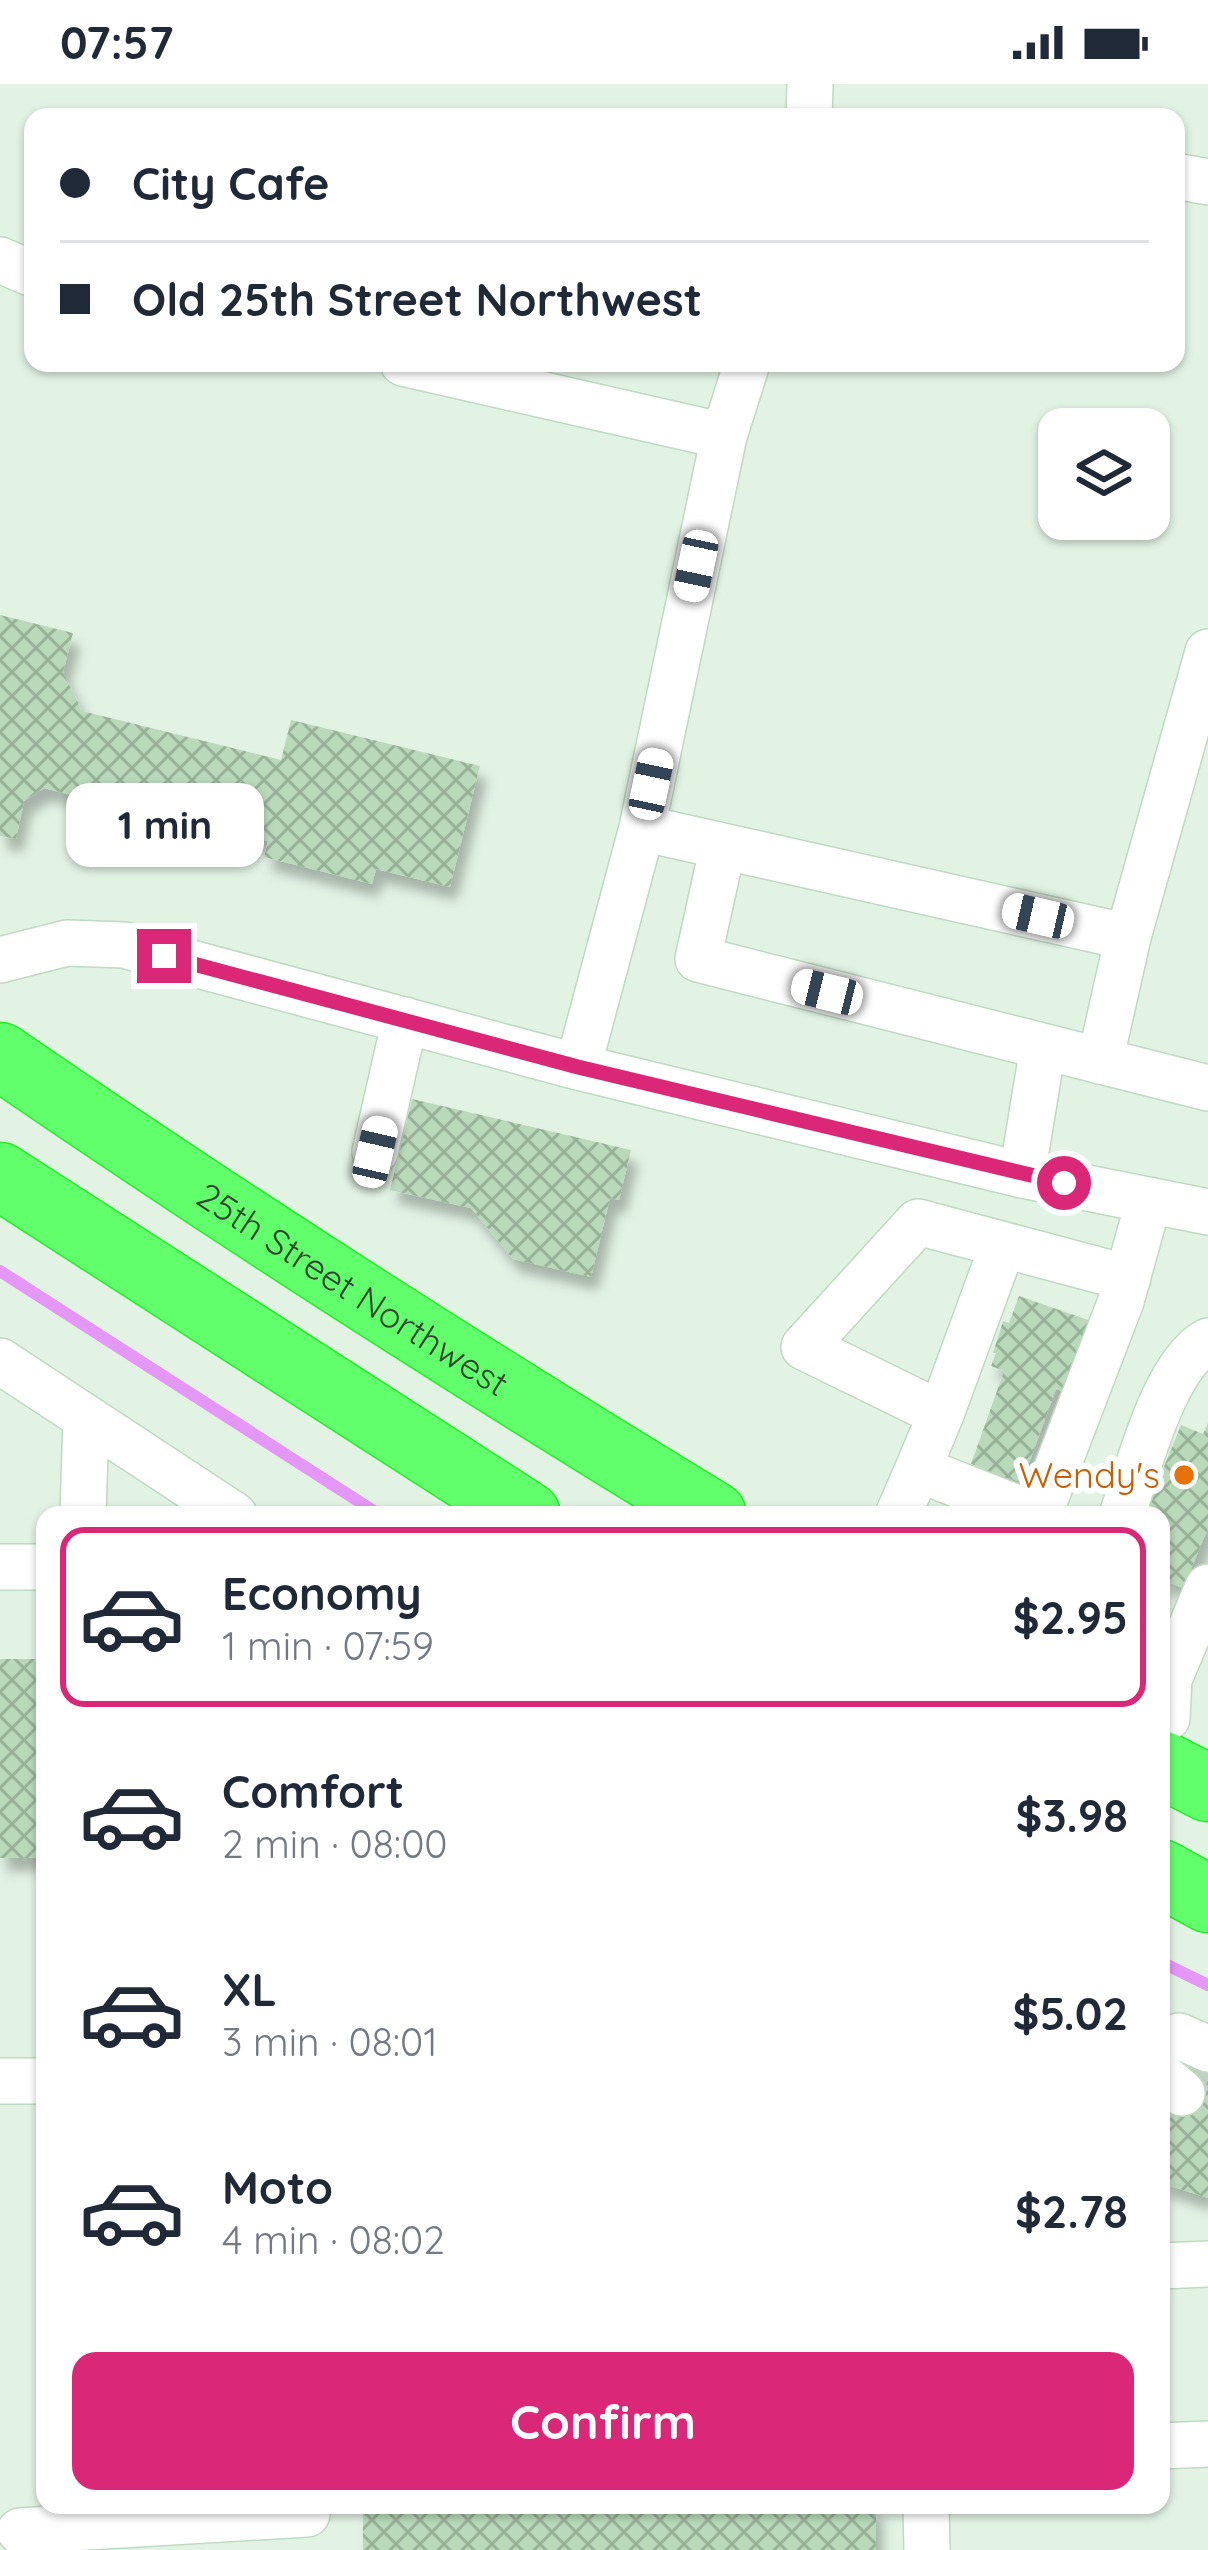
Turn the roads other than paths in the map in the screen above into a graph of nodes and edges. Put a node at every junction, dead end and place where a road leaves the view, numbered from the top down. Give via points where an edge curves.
1 (443, 372) edge
2 (744, 372) edge
3 (724, 436) junction
4 (1208, 652) edge
5 (642, 828) junction
6 (723, 846) junction
7 (1128, 937) junction
8 (0, 960) edge
9 (405, 1020) junction
10 (1043, 1046) junction
11 (0, 1056) edge
12 (1100, 1061) junction
13 (578, 1067) junction
14 (1208, 1088) edge
15 (375, 1152) dead end
16 (1022, 1175) junction
17 (0, 1176) edge
18 (1149, 1200) junction
19 (1208, 1212) edge
20 (1003, 1245) junction
21 (1128, 1278) junction
22 (1208, 1341) edge
23 (0, 1361) edge
24 (1208, 1370) edge
25 (941, 1414) junction
26 (86, 1418) junction
27 (918, 1469) junction
28 (82, 1506) edge
29 (220, 1506) edge
30 (513, 1506) edge
31 (698, 1506) edge
32 (902, 1506) edge
33 (1014, 1506) edge
34 (1041, 1506) edge
35 (1125, 1506) edge
36 (1142, 1506) edge
37 (0, 1567) edge
38 (36, 1568) edge
39 (1208, 1587) edge
40 (1170, 1677) edge
41 (1208, 1692) edge
42 (1170, 1731) edge
43 (1170, 1746) edge
44 (1208, 1788) edge
45 (1170, 1878) edge
46 (1208, 1899) edge
47 (36, 2080) edge
48 (0, 2081) edge
49 (1208, 2264) edge
50 (1170, 2266) edge
51 (1208, 2444) edge
52 (1170, 2446) edge
53 (307, 2514) edge
54 (926, 2514) edge
55 (22, 2527) edge
56 (927, 2550) edge

1 - 3 street
2 - 3 street
3 - 5 street
4 - 7 street
5 - 6 street
5 - 13 street
6 - 7 street
6 - 10 street via 698,959
7 - 12 street
8 - 9 street via 67,944 124,945
9 - 13 street
9 - 15 street
10 - 12 street
10 - 16 street
11 - 31 highway, 25th Street Northwest via 473,1369
12 - 14 street
13 - 16 street
16 - 18 street
17 - 30 highway
18 - 19 street
18 - 21 street
20 - 21 street
20 - 25 street
20 - 25 street via 918,1222 804,1347
21 - 34 street
22 - 35 street via 1172,1378
23 - 26 street
24 - 36 street
25 - 27 street
26 - 28 street
26 - 29 street
27 - 32 street
27 - 33 street
37 - 38 street
39 - 40 street
41 - 42 street
43 - 44 highway
45 - 46 highway
47 - 48 street
49 - 50 street
51 - 52 street
53 - 55 street
54 - 56 street

